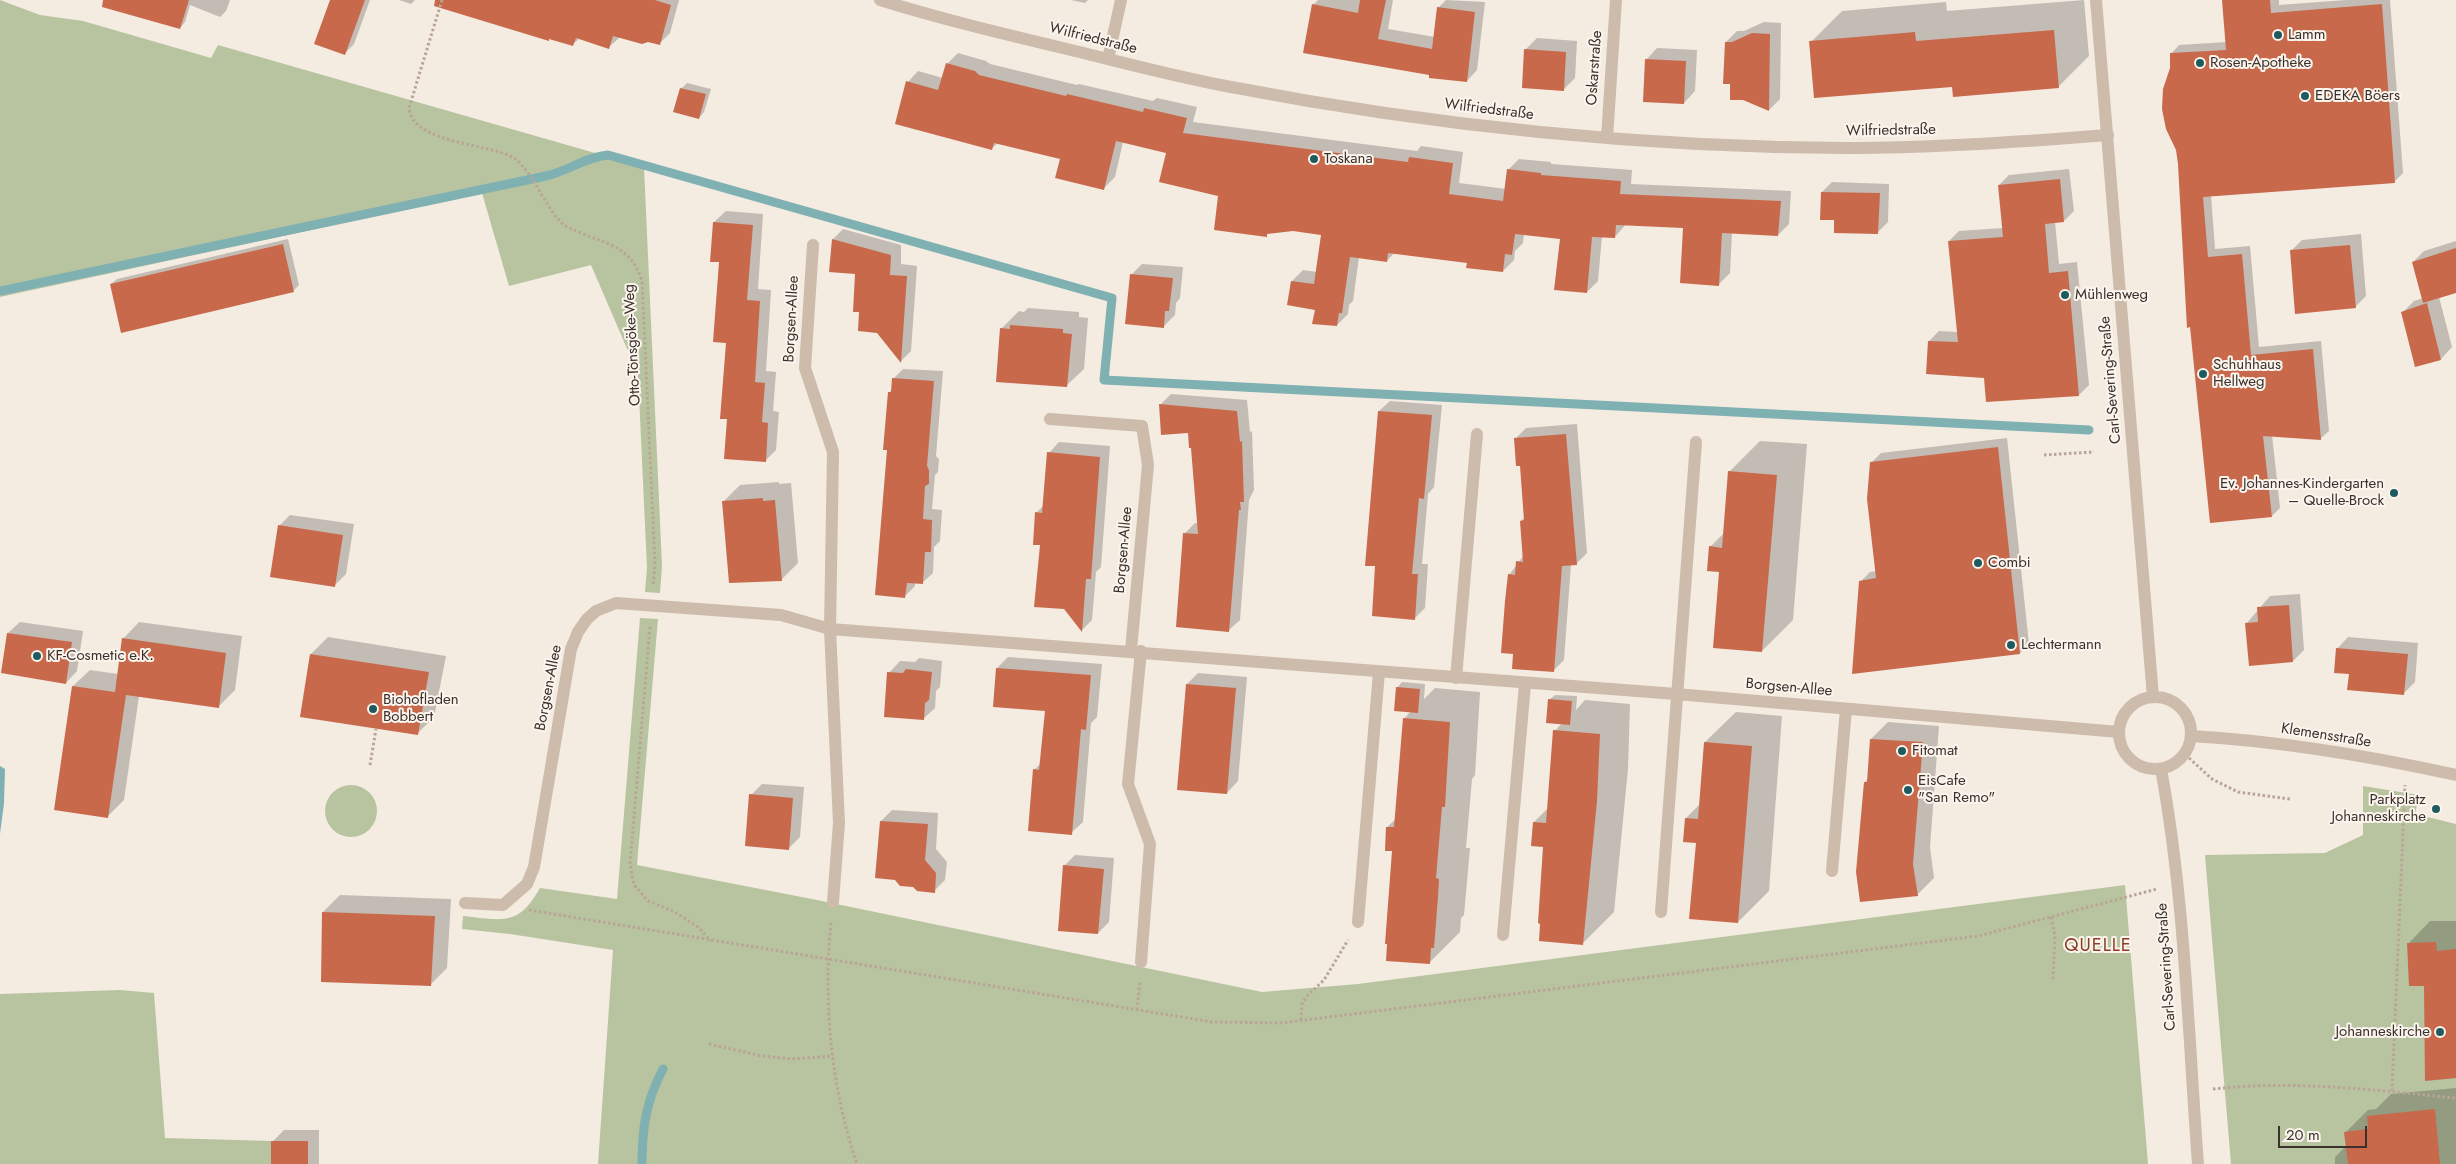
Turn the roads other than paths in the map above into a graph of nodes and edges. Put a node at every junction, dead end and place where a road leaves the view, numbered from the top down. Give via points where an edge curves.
1 (880, 0) edge
2 (1121, 0) edge
3 (1616, 0) edge
4 (2096, 0) edge
5 (1108, 59) junction
6 (2108, 135) junction
7 (1607, 138) junction
8 (813, 245) dead end
9 (1050, 419) dead end
10 (1477, 434) dead end
11 (1696, 442) dead end
12 (830, 629) junction
13 (1136, 651) junction
14 (1379, 672) junction
15 (1456, 678) junction
16 (1525, 684) junction
17 (1676, 694) junction
18 (2154, 697) junction
19 (1846, 709) junction
20 (2119, 732) junction
21 (2191, 736) junction
22 (2161, 769) junction
23 (2456, 775) edge
24 (1832, 870) dead end
25 (833, 902) road end
26 (465, 903) dead end
27 (1661, 912) dead end
28 (1358, 922) road end
29 (1503, 935) dead end
30 (1141, 962) road end
31 (2198, 1164) edge

1 - 5 street, Wilfriedstraße via 930,16
2 - 5 street
3 - 7 street, Oskarstraße
4 - 6 street, Carl-Severing-Straße
5 - 7 street, Wilfriedstraße via 1228,87 1391,114
6 - 7 street, Wilfriedstraße via 1980,145 1847,148
6 - 18 street, Carl-Severing-Straße
8 - 12 street, Borgsen-Allee via 804,368 833,452
9 - 13 street, Borgsen-Allee via 1142,426 1148,465
10 - 15 street
11 - 17 street
12 - 13 street, Borgsen-Allee
12 - 25 street, Borgsen-Allee via 838,823
12 - 26 street, Borgsen-Allee via 781,615 616,603 587,619 578,632 567,669 534,867 527,884 503,905
13 - 14 street, Borgsen-Allee
13 - 30 street, Borgsen-Allee via 1128,784 1150,844
14 - 15 street, Borgsen-Allee
14 - 28 street
15 - 16 street, Borgsen-Allee
16 - 17 street, Borgsen-Allee
16 - 29 street
17 - 19 street, Borgsen-Allee
17 - 27 street
18 - 20 street via 2143,700 2126,712
18 - 21 street via 2176,704 2185,713
19 - 20 street, Borgsen-Allee
19 - 24 street
20 - 22 street via 2125,752 2132,760 2140,766
21 - 22 street via 2185,754
21 - 23 street, Klemensstraße via 2236,738
22 - 31 street, Carl-Severing-Straße via 2177,883

